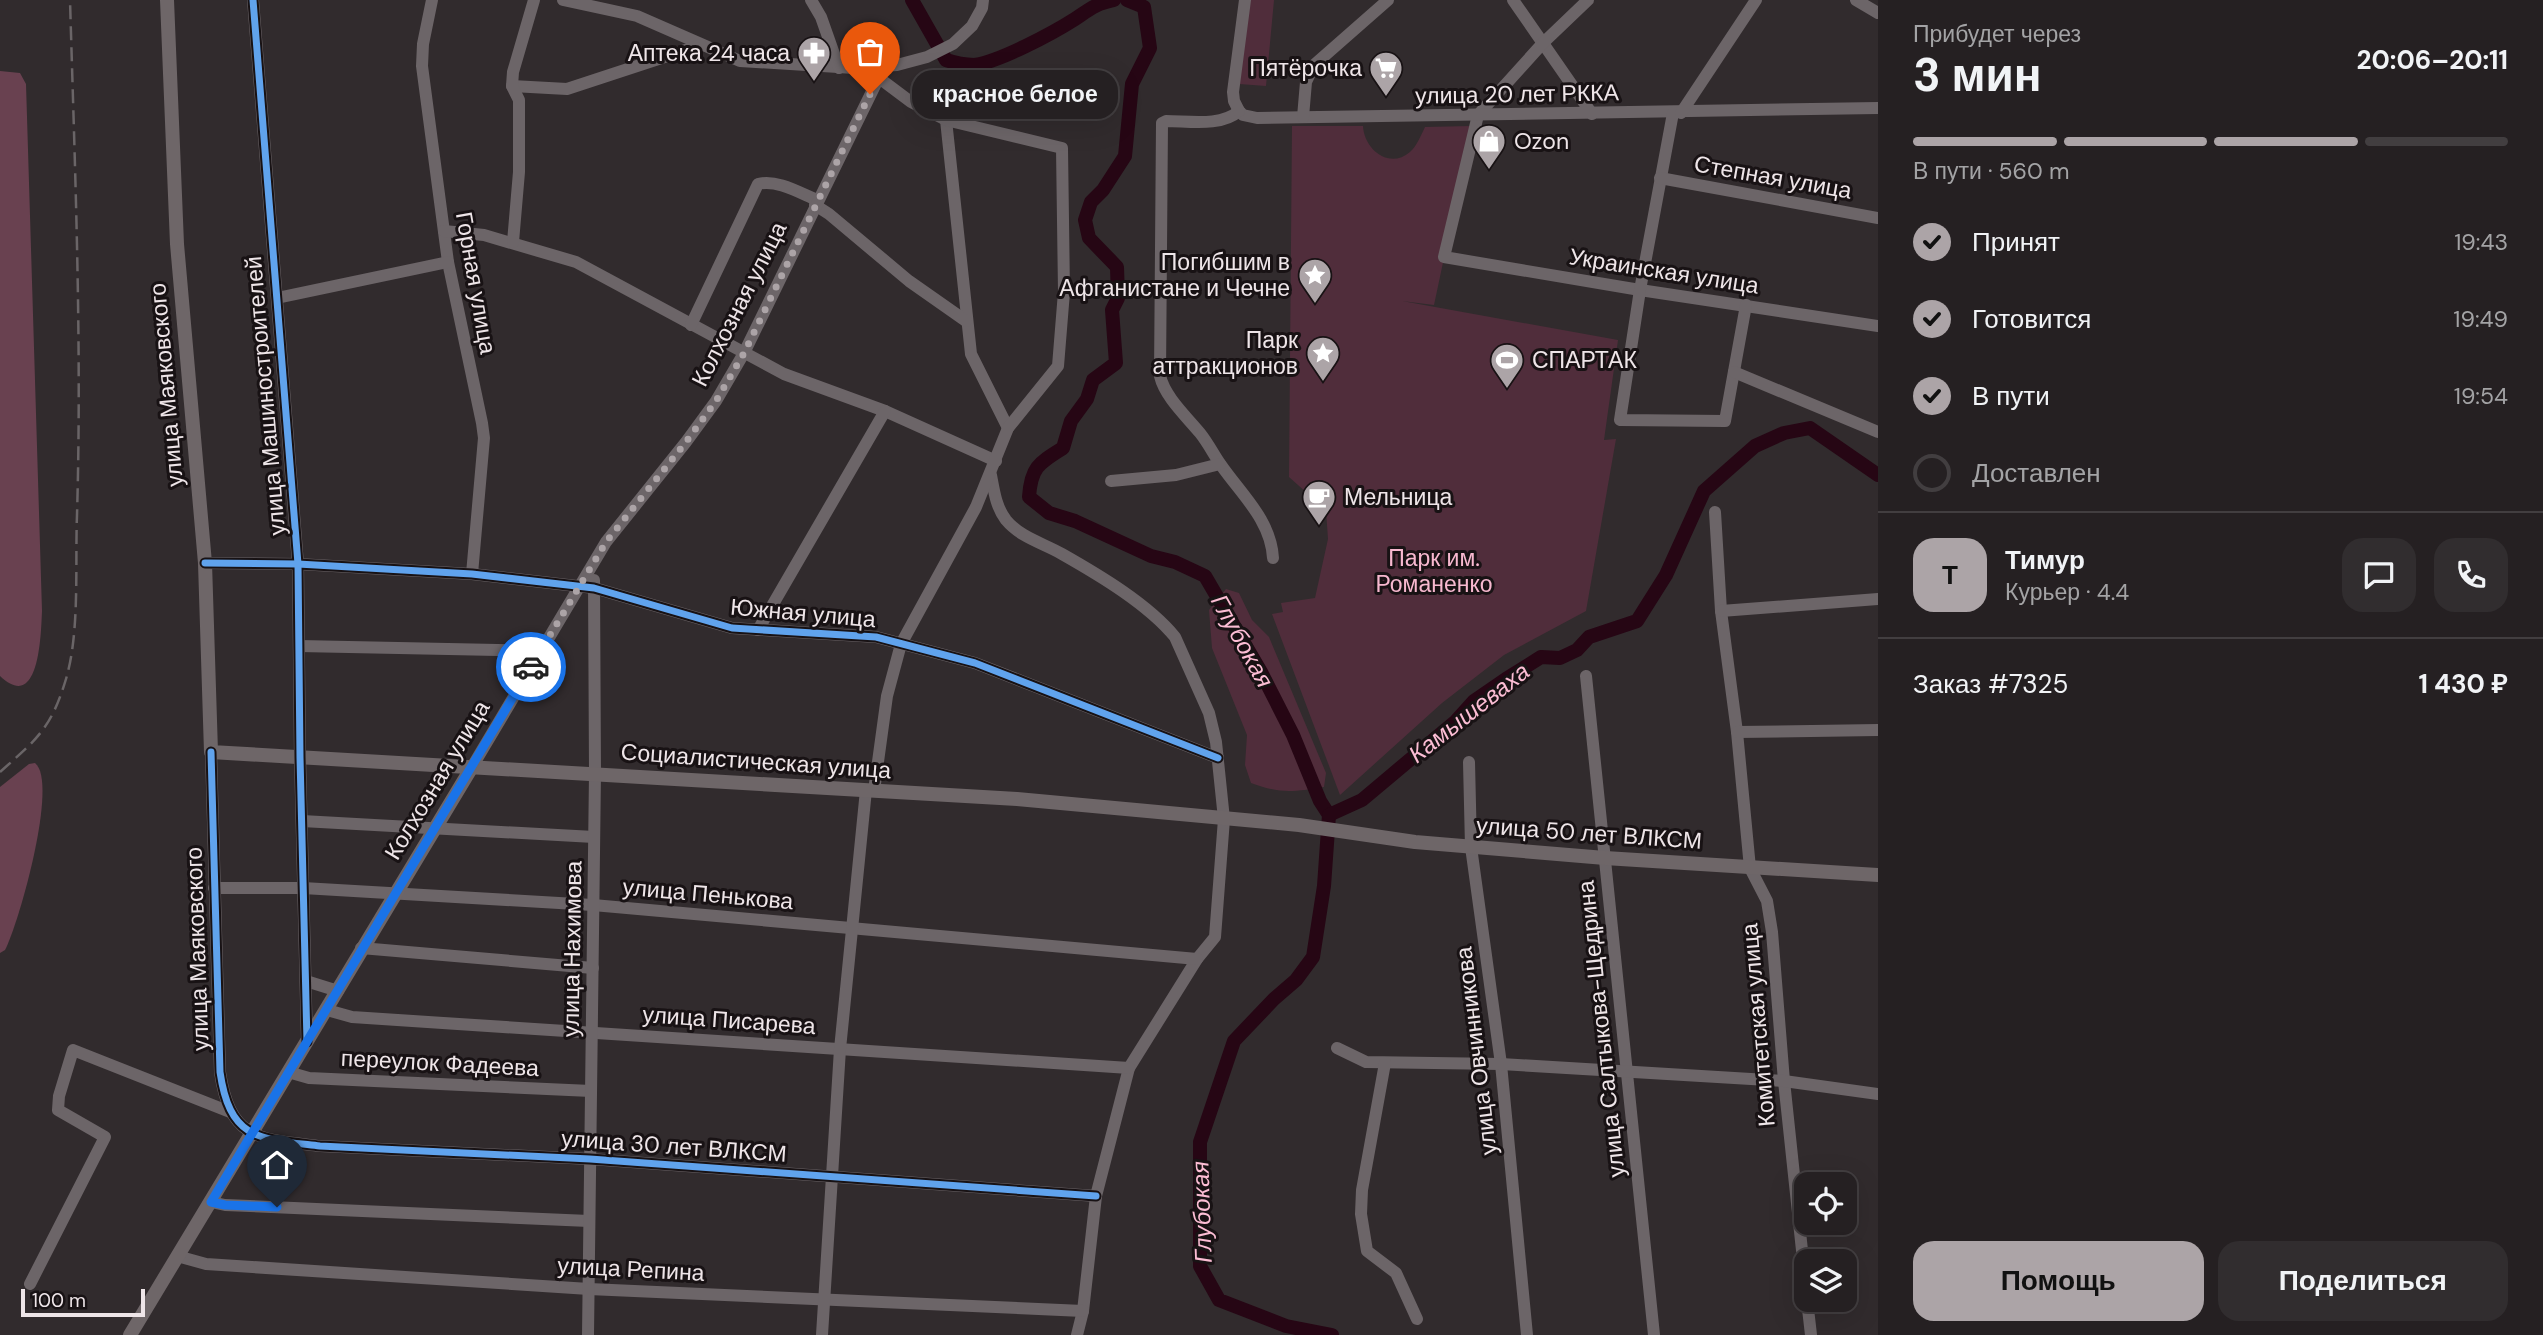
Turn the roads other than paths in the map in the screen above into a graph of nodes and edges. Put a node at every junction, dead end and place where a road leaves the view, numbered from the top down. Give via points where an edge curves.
1 (167, 0) edge
2 (253, 0) edge
3 (432, 0) edge
4 (534, 0) edge
5 (563, 0) edge
6 (811, 0) edge
7 (983, 0) edge
8 (1245, 0) edge
9 (1388, 0) edge
10 (1513, 0) edge
11 (1588, 0) edge
12 (1756, 0) edge
13 (1856, 0) edge
14 (619, 6) edge
15 (1878, 13) edge
16 (1543, 43) junction
17 (701, 45) junction
18 (839, 68) junction
19 (881, 72) junction
20 (512, 86) junction
21 (1878, 108) edge
22 (1239, 111) junction
23 (1677, 113) junction
24 (1592, 114) junction
25 (1478, 115) junction
26 (1303, 117) junction
27 (946, 120) junction
28 (1660, 178) junction
29 (816, 202) junction
30 (1878, 218) edge
31 (444, 231) junction
32 (513, 242) junction
33 (448, 262) junction
34 (1640, 290) junction
35 (276, 298) junction
36 (1745, 305) junction
37 (966, 321) junction
38 (691, 325) junction
39 (1878, 326) edge
40 (744, 353) junction
41 (1734, 372) junction
42 (885, 411) junction
43 (1008, 428) junction
44 (1878, 432) edge
45 (996, 461) junction
46 (1220, 464) junction
47 (991, 475) junction
48 (1111, 481) dead end
49 (1715, 512) dead end
50 (1273, 558) dead end
51 (205, 563) junction
52 (594, 563) junction
53 (299, 564) junction
54 (472, 574) junction
55 (579, 586) junction
56 (594, 588) junction
57 (1878, 599) edge
58 (1721, 611) junction
59 (758, 630) junction
60 (901, 644) junction
61 (299, 646) junction
62 (541, 652) junction
63 (1586, 676) dead end
64 (1878, 730) edge
65 (1737, 732) junction
66 (211, 752) junction
67 (300, 757) junction
68 (1218, 758) junction
69 (1468, 762) dead end
70 (472, 766) junction
71 (595, 773) junction
72 (870, 791) junction
73 (1224, 819) junction
74 (302, 821) junction
75 (1299, 825) joint
76 (434, 830) junction
77 (594, 837) junction
78 (1471, 847) junction
79 (1605, 858) junction
80 (1750, 868) junction
81 (1878, 875) edge
82 (303, 887) junction
83 (215, 888) junction
84 (396, 892) junction
85 (593, 905) junction
86 (852, 928) junction
87 (361, 948) junction
88 (1197, 959) junction
89 (593, 968) junction
90 (306, 981) junction
91 (338, 991) junction
92 (327, 1010) junction
93 (592, 1031) junction
94 (307, 1042) junction
95 (1337, 1048) dead end
96 (840, 1049) junction
97 (1385, 1063) junction
98 (1501, 1064) junction
99 (1129, 1068) junction
100 (288, 1072) junction
101 (1628, 1073) junction
102 (1784, 1081) junction
103 (591, 1091) junction
104 (1878, 1094) edge
105 (230, 1112) junction
106 (251, 1133) junction
107 (590, 1159) junction
108 (832, 1177) junction
109 (1096, 1196) junction
110 (211, 1202) junction
111 (589, 1221) junction
112 (1802, 1249) edge
113 (177, 1256) junction
114 (30, 1284) dead end
115 (589, 1289) junction
116 (824, 1299) junction
117 (1083, 1311) junction
118 (1808, 1312) edge
119 (1417, 1319) dead end
120 (130, 1335) edge
121 (588, 1335) edge
122 (822, 1335) edge
123 (1077, 1335) edge
124 (1527, 1335) edge
125 (1654, 1335) edge
126 (1811, 1335) edge

1 - 51 main road, улица Маяковского via 177,244
2 - 35 street, улица Машиностроителей
3 - 31 street, Горная улица via 422,66
4 - 20 street
5 - 14 street
6 - 18 street
7 - 19 street via 972,26 953,44
8 - 22 street via 1233,92
9 - 26 street via 1314,65 1306,82
10 - 16 street
11 - 16 street
12 - 23 street
13 - 15 street
14 - 17 street
16 - 24 street
16 - 25 street
17 - 18 street via 740,61
17 - 20 street via 567,89
18 - 19 street
19 - 27 street via 911,102
19 - 29 street, Колхозная улица
20 - 32 street via 519,100
21 - 23 street, улица 20 лет РККА
22 - 26 street, улица 20 лет РККА via 1256,118
22 - 46 street, улица 20 лет РККА via 1217,121 1162,123 1160,376
23 - 24 street, улица 20 лет РККА
23 - 28 street
24 - 25 street, улица 20 лет РККА
25 - 26 street, улица 20 лет РККА
25 - 34 street, Украинская улица via 1444,257
27 - 37 street
27 - 43 street via 1062,148 1060,356 1052,375
28 - 30 street, Степная улица
28 - 34 street
29 - 37 street via 932,299
29 - 38 street via 782,185 758,184
29 - 40 street, Колхозная улица
31 - 32 street
31 - 33 street, Горная улица
32 - 38 street via 576,262
33 - 35 street
33 - 54 street, Горная улица via 484,438
34 - 36 street, Украинская улица
34 - 41 street via 1620,420 1725,421
35 - 53 street, улица Машиностроителей
36 - 39 street, Украинская улица
36 - 41 street
37 - 43 street via 971,354
38 - 40 street
40 - 42 street via 784,374
40 - 52 street, Колхозная улица via 701,422
41 - 44 street
42 - 45 street
42 - 59 street
43 - 45 street
45 - 47 street
46 - 48 street via 1176,475
46 - 50 street via 1262,520
47 - 60 street
47 - 68 street via 1000,510 1016,531 1127,595 1175,637 1209,713
49 - 58 street, Комитетская улица
51 - 53 street, Южная улица
51 - 66 main road, улица Маяковского
52 - 55 street, Колхозная улица
52 - 56 street, улица Нахимова
53 - 54 street, Южная улица
53 - 61 street, улица Машиностроителей
54 - 55 street, Южная улица
55 - 56 street, Южная улица
55 - 62 street, Колхозная улица
56 - 59 street, Южная улица via 719,625
56 - 71 street, улица Нахимова
57 - 58 street
58 - 65 street, Комитетская улица
59 - 60 street, Южная улица via 865,636
60 - 68 street, Южная улица via 975,663
60 - 72 street
61 - 62 street
61 - 67 street, улица Машиностроителей
62 - 70 street, Колхозная улица
63 - 79 street, улица Салтыкова-Щедрина
64 - 65 street
65 - 80 street, Комитетская улица
66 - 67 main road, Социалистическая улица
66 - 83 street, улица Маяковского
67 - 70 main road, Социалистическая улица
67 - 74 street, улица Машиностроителей
68 - 73 street
69 - 78 street, улица Овчинникова
70 - 71 main road, Социалистическая улица
70 - 76 main road, Колхозная улица
71 - 72 main road, Социалистическая улица
71 - 77 street, улица Нахимова
72 - 73 main road, Социалистическая улица via 1017,799
72 - 86 street
73 - 75 main road, Социалистическая улица
73 - 88 street via 1214,937
74 - 76 street
74 - 82 street, улица Машиностроителей
75 - 78 main road, улица 50 лет ВЛКСМ
76 - 77 street
76 - 84 main road, Колхозная улица
77 - 85 street, улица Нахимова
78 - 79 main road, улица 50 лет ВЛКСМ
78 - 98 street, улица Овчинникова
79 - 80 main road, улица 50 лет ВЛКСМ
79 - 101 street, улица Салтыкова-Щедрина
80 - 81 main road, улица 50 лет ВЛКСМ
80 - 102 street, Комитетская улица via 1767,901
82 - 83 street, улица Пенькова
82 - 84 street, улица Пенькова
82 - 90 street, улица Машиностроителей
83 - 105 street, улица Маяковского via 220,1072
84 - 85 street, улица Пенькова
84 - 87 main road, Колхозная улица
85 - 86 street, улица Пенькова
85 - 89 street, улица Нахимова
86 - 88 street, улица Пенькова
86 - 96 street
87 - 89 street
87 - 91 main road, Колхозная улица
88 - 99 street
89 - 93 street, улица Нахимова
90 - 91 street
90 - 94 street, улица Машиностроителей
91 - 92 main road, Колхозная улица
92 - 93 street, улица Писарева via 352,1017
92 - 94 main road, Колхозная улица
93 - 96 street, улица Писарева
93 - 103 street, улица Нахимова
94 - 100 main road, Колхозная улица
95 - 97 street via 1366,1062
96 - 99 street, улица Писарева
96 - 108 street
97 - 98 street
97 - 119 street via 1361,1214 1367,1251 1396,1273
98 - 101 street
98 - 124 street, улица Овчинникова
99 - 109 street
100 - 103 street, переулок Фадеева via 309,1078
100 - 106 main road, Колхозная улица
101 - 102 street
101 - 125 street, улица Салтыкова-Щедрина
102 - 104 street
102 - 112 street, Комитетская улица
103 - 107 street, улица Нахимова
105 - 106 street
105 - 114 street via 73,1049 58,1110 105,1137
106 - 107 street, улица 30 лет ВЛКСМ via 320,1146
106 - 110 main road, Колхозная улица
107 - 108 street, улица 30 лет ВЛКСМ
107 - 111 street, улица Нахимова
108 - 109 street, улица 30 лет ВЛКСМ
108 - 116 street
109 - 117 street
110 - 111 street
110 - 113 main road, Колхозная улица
111 - 115 street, улица Нахимова
113 - 115 street, улица Репина via 206,1264
113 - 120 main road, Колхозная улица
115 - 116 street, улица Репина
115 - 121 street, улица Нахимова
116 - 117 street, улица Репина
116 - 122 street
117 - 123 street
118 - 126 street

